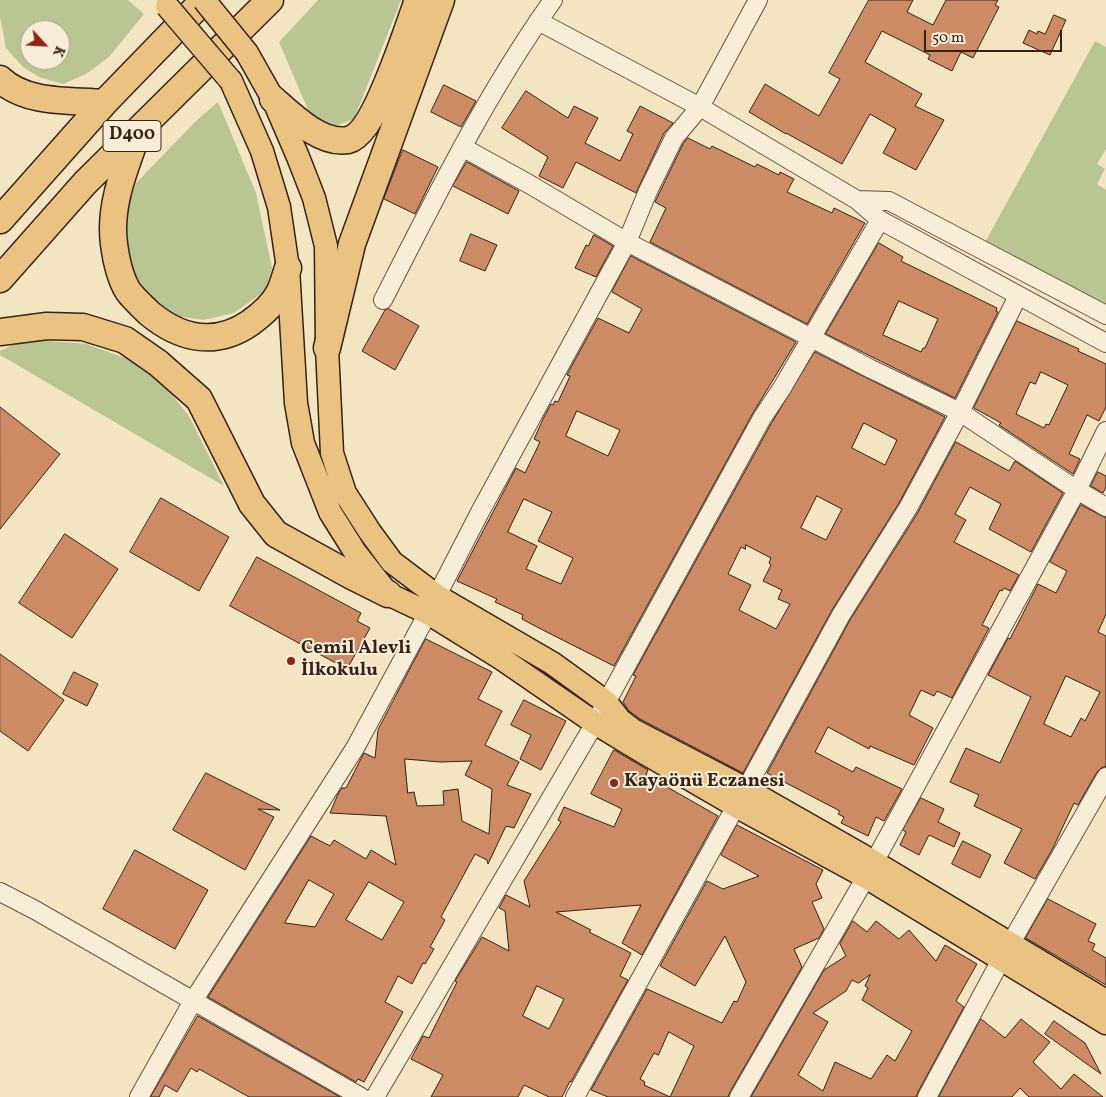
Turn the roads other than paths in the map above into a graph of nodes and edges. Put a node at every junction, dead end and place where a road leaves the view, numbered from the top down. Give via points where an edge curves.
1 (204, 0) edge
2 (270, 0) edge
3 (417, 0) edge
4 (441, 0) edge
5 (552, 0) edge
6 (758, 0) edge
7 (164, 3) edge
8 (538, 20) junction
9 (0, 79) edge
10 (272, 99) junction
11 (104, 103) junction
12 (700, 107) junction
13 (138, 130) junction
14 (462, 147) junction
15 (857, 200) junction
16 (0, 220) edge
17 (880, 220) junction
18 (627, 242) junction
19 (288, 268) junction
20 (0, 279) edge
21 (1018, 296) junction
22 (382, 300) dead end
23 (1106, 315) edge
24 (0, 332) edge
25 (810, 337) junction
26 (1106, 344) edge
27 (328, 348) junction
28 (960, 412) junction
29 (1106, 431) edge
30 (1077, 490) junction
31 (1106, 507) edge
32 (388, 594) junction
33 (432, 604) junction
34 (606, 702) junction
35 (595, 723) junction
36 (1106, 777) edge
37 (741, 797) junction
38 (870, 869) junction
39 (0, 892) edge
40 (1006, 951) junction
41 (193, 1001) junction
42 (1106, 1001) edge
43 (1106, 1023) edge
44 (139, 1097) edge
45 (361, 1097) edge
46 (375, 1097) edge
47 (576, 1097) edge
48 (739, 1097) edge
49 (927, 1097) edge

1 - 10 main road, bridge via 247,53
1 - 11 highway, D400
2 - 13 highway, D400
3 - 10 highway via 384,90 358,134 348,140 330,139 296,120
4 - 27 highway via 352,244
5 - 8 street
6 - 12 street
7 - 19 main road, bridge via 231,81 264,161 278,207
8 - 12 street
8 - 14 street
9 - 11 highway via 35,97
10 - 27 main road via 314,198 326,246
11 - 16 highway, D400
12 - 15 street
12 - 18 street via 674,138
13 - 19 highway via 117,189 113,222 121,274 139,304 168,328 182,334 197,337 228,334 262,314 279,295
13 - 20 highway, D400 via 85,183
14 - 18 street
14 - 22 street
15 - 17 street
15 - 23 street via 890,201
17 - 21 street
17 - 25 street
18 - 25 street
18 - 33 street
19 - 32 main road via 296,403 303,443 330,512 355,552
21 - 26 street
21 - 28 street
24 - 32 highway via 47,326 83,327 125,340 158,363 199,399 252,504 276,534
25 - 28 street
25 - 34 street
27 - 33 main road via 332,453 346,493 392,562
28 - 30 street
28 - 37 street via 908,508 841,615
29 - 30 street
30 - 31 street
30 - 38 street
32 - 33 main road
33 - 34 main road via 552,663
33 - 35 main road
33 - 41 street via 355,748
34 - 35 street
34 - 37 main road via 633,730
35 - 37 main road
35 - 46 street
36 - 40 street
37 - 38 main road
37 - 47 street
38 - 40 main road
38 - 48 street
39 - 41 street
40 - 42 main road
40 - 43 main road
40 - 49 street
41 - 44 street
41 - 45 street

